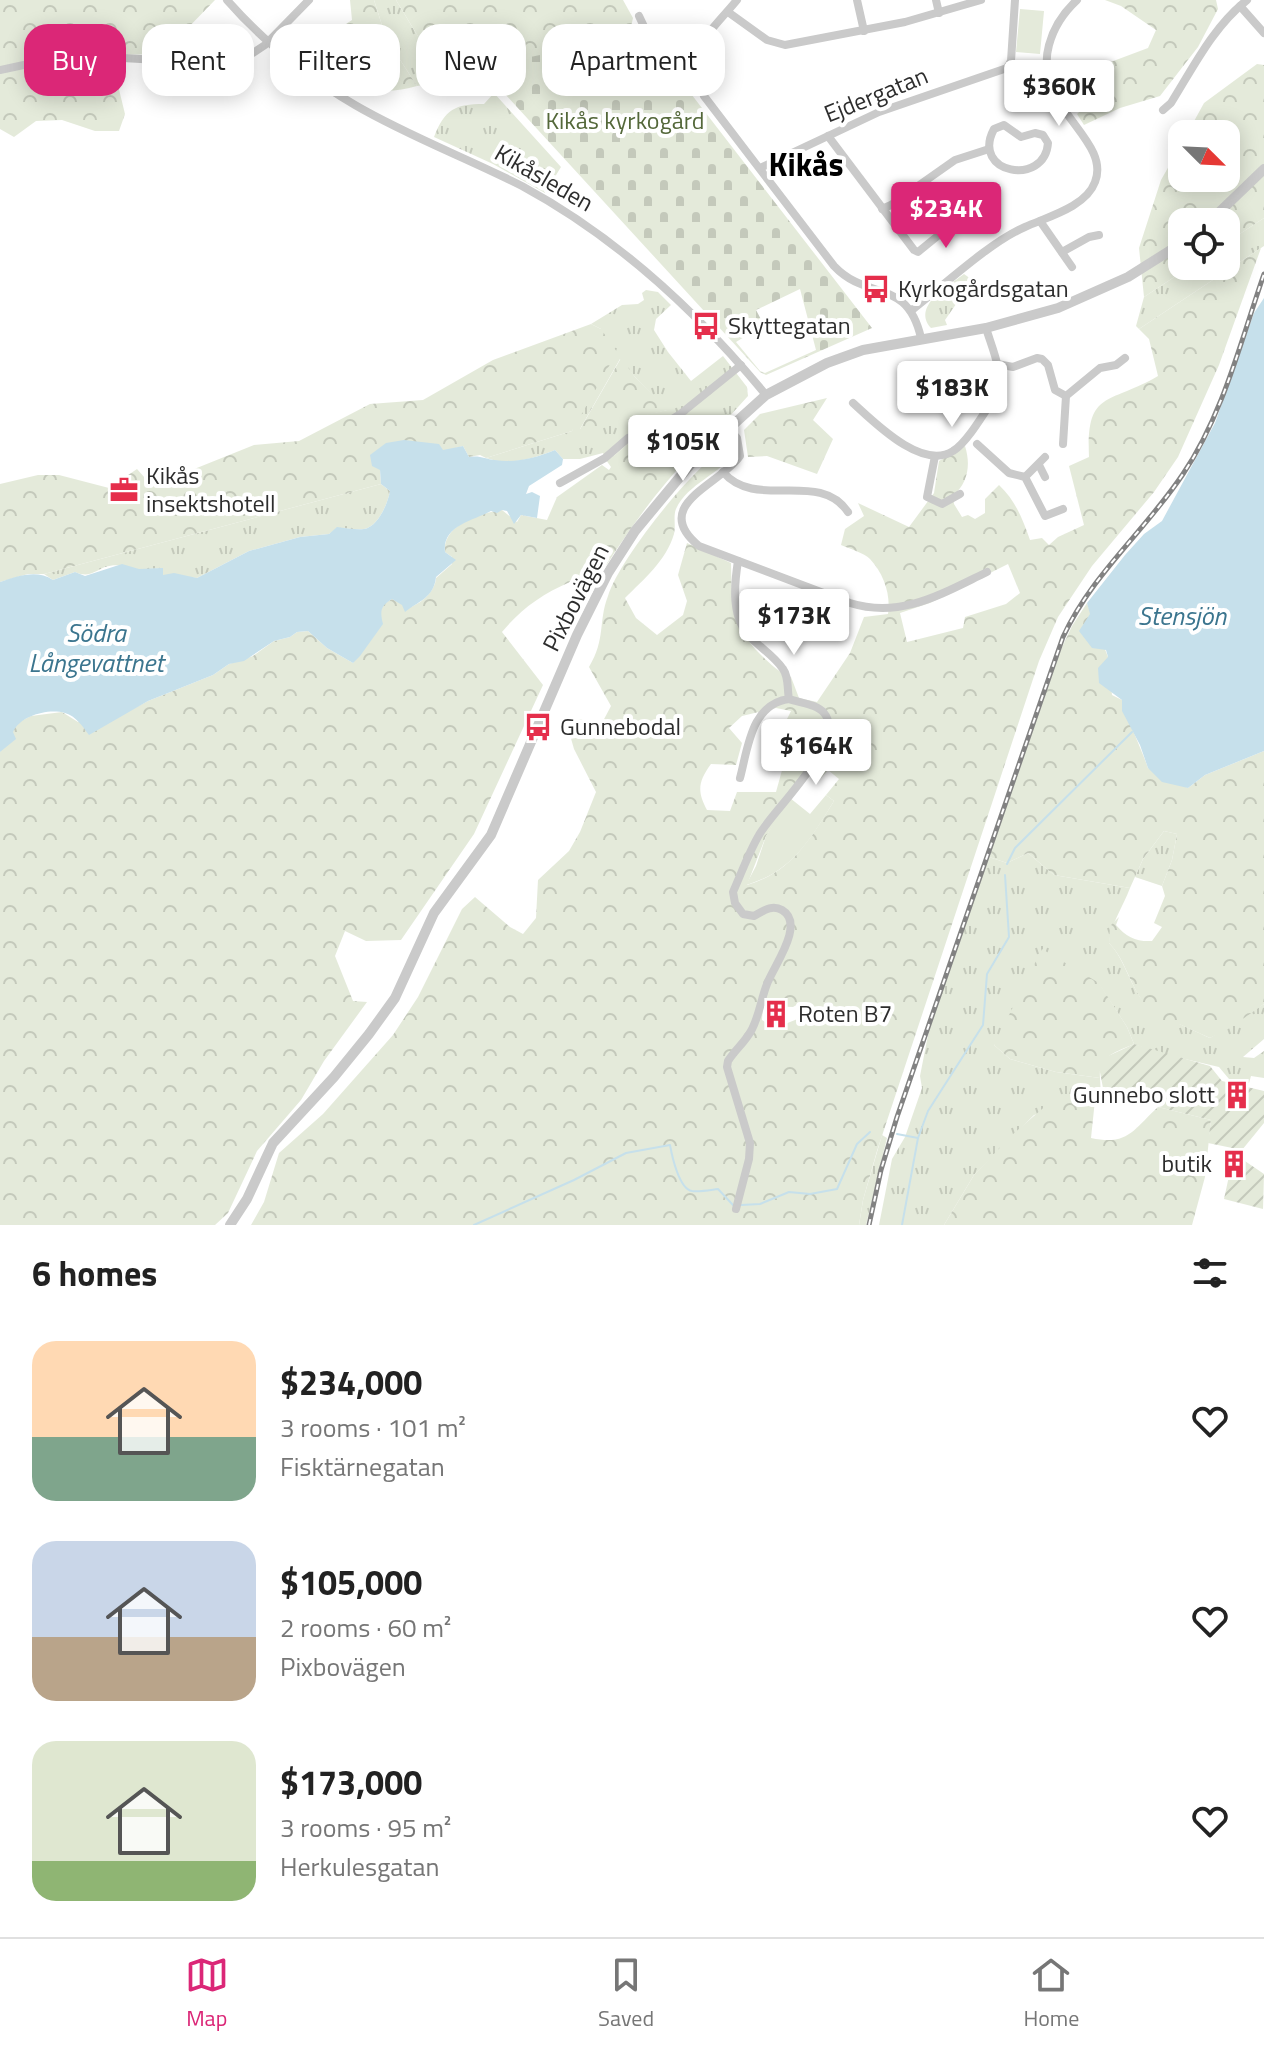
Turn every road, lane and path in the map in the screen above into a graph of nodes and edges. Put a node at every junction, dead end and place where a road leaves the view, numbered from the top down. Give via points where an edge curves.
1 (227, 0) edge
2 (309, 0) edge
3 (737, 0) edge
4 (857, 0) edge
5 (936, 0) edge
6 (981, 0) edge
7 (1015, 0) edge
8 (1077, 0) edge
9 (1244, 3) edge
10 (728, 12) junction
11 (939, 13) junction
12 (639, 16) dead end
13 (643, 24) edge
14 (718, 24) edge
15 (864, 31) junction
16 (1264, 33) edge
17 (268, 42) junction
18 (0, 70) edge
19 (704, 96) edge
20 (1163, 110) dead end
21 (828, 136) junction
22 (989, 149) junction
23 (760, 168) junction
24 (1264, 169) edge
25 (1224, 208) edge
26 (882, 209) junction
27 (956, 221) dead end
28 (1040, 221) junction
29 (1099, 235) dead end
30 (1062, 252) junction
31 (1168, 252) edge
32 (1072, 267) dead end
33 (912, 310) junction
34 (986, 328) junction
35 (921, 338) junction
36 (1125, 358) dead end
37 (997, 364) junction
38 (741, 365) junction
39 (766, 395) junction
40 (1066, 396) junction
41 (853, 403) dead end
42 (727, 427) junction
43 (977, 444) dead end
44 (1063, 444) dead end
45 (935, 456) junction
46 (1045, 457) dead end
47 (1039, 465) junction
48 (723, 472) junction
49 (1025, 477) junction
50 (1045, 477) dead end
51 (560, 483) dead end
52 (960, 494) dead end
53 (1063, 509) dead end
54 (848, 512) dead end
55 (738, 561) junction
56 (987, 572) dead end
57 (789, 699) junction
58 (740, 778) dead end
59 (736, 1209) dead end
60 (230, 1225) edge

1 - 17 street, Kikåsleden
2 - 17 street
3 - 10 street
4 - 15 street
5 - 11 street
6 - 11 street
7 - 21 street, Ejdergatan via 1009,65 896,105
8 - 28 street via 1052,33 1046,70 1054,96 1095,155 1098,173 1080,201
9 - 16 street
9 - 20 street via 1212,36
10 - 14 street
10 - 15 street via 783,45
11 - 15 street
12 - 13 street
17 - 18 street via 253,53 158,60 70,55
17 - 38 street, Kikåsleden via 356,106 522,186 593,230 661,284
19 - 23 street
21 - 23 street, Ejdergatan
21 - 26 street
22 - 22 street via 1003,169 1015,171 1031,167 1045,155 1048,143 1043,135 1021,137 1004,125 994,129
22 - 26 street via 955,160
23 - 33 street via 845,278 897,297
24 - 25 street
26 - 27 street via 918,252
28 - 30 street
28 - 33 street via 1000,241
29 - 30 street
30 - 32 street
31 - 34 street, Pixbovägen via 1078,301
33 - 35 street
34 - 35 street, Pixbovägen
34 - 37 street
35 - 39 street, Pixbovägen via 827,363
36 - 40 street via 1100,368
37 - 40 street via 1013,367 1042,359 1055,390
37 - 45 street via 998,392 956,450
38 - 39 street, Kikåsleden
38 - 51 street via 679,415 628,438
39 - 42 street, Pixbovägen
40 - 44 street
41 - 45 street via 896,441
42 - 48 street via 740,451
42 - 60 street, Pixbovägen via 653,507 619,555 591,606 491,835 434,913 385,1013 273,1143
43 - 49 street via 1009,473
45 - 52 street via 927,497 942,504
46 - 47 street
47 - 49 street
47 - 50 street
48 - 54 street via 733,482 761,492 825,495
48 - 55 street via 689,499 682,522 699,546
49 - 53 street via 1045,516
55 - 56 street via 875,609 909,607
55 - 57 street via 735,594 741,624 786,672
57 - 58 street via 771,705 756,721
57 - 59 street via 824,712 827,731 817,759 759,833 733,892 743,914 781,909 791,928 752,1030 728,1061 750,1143

